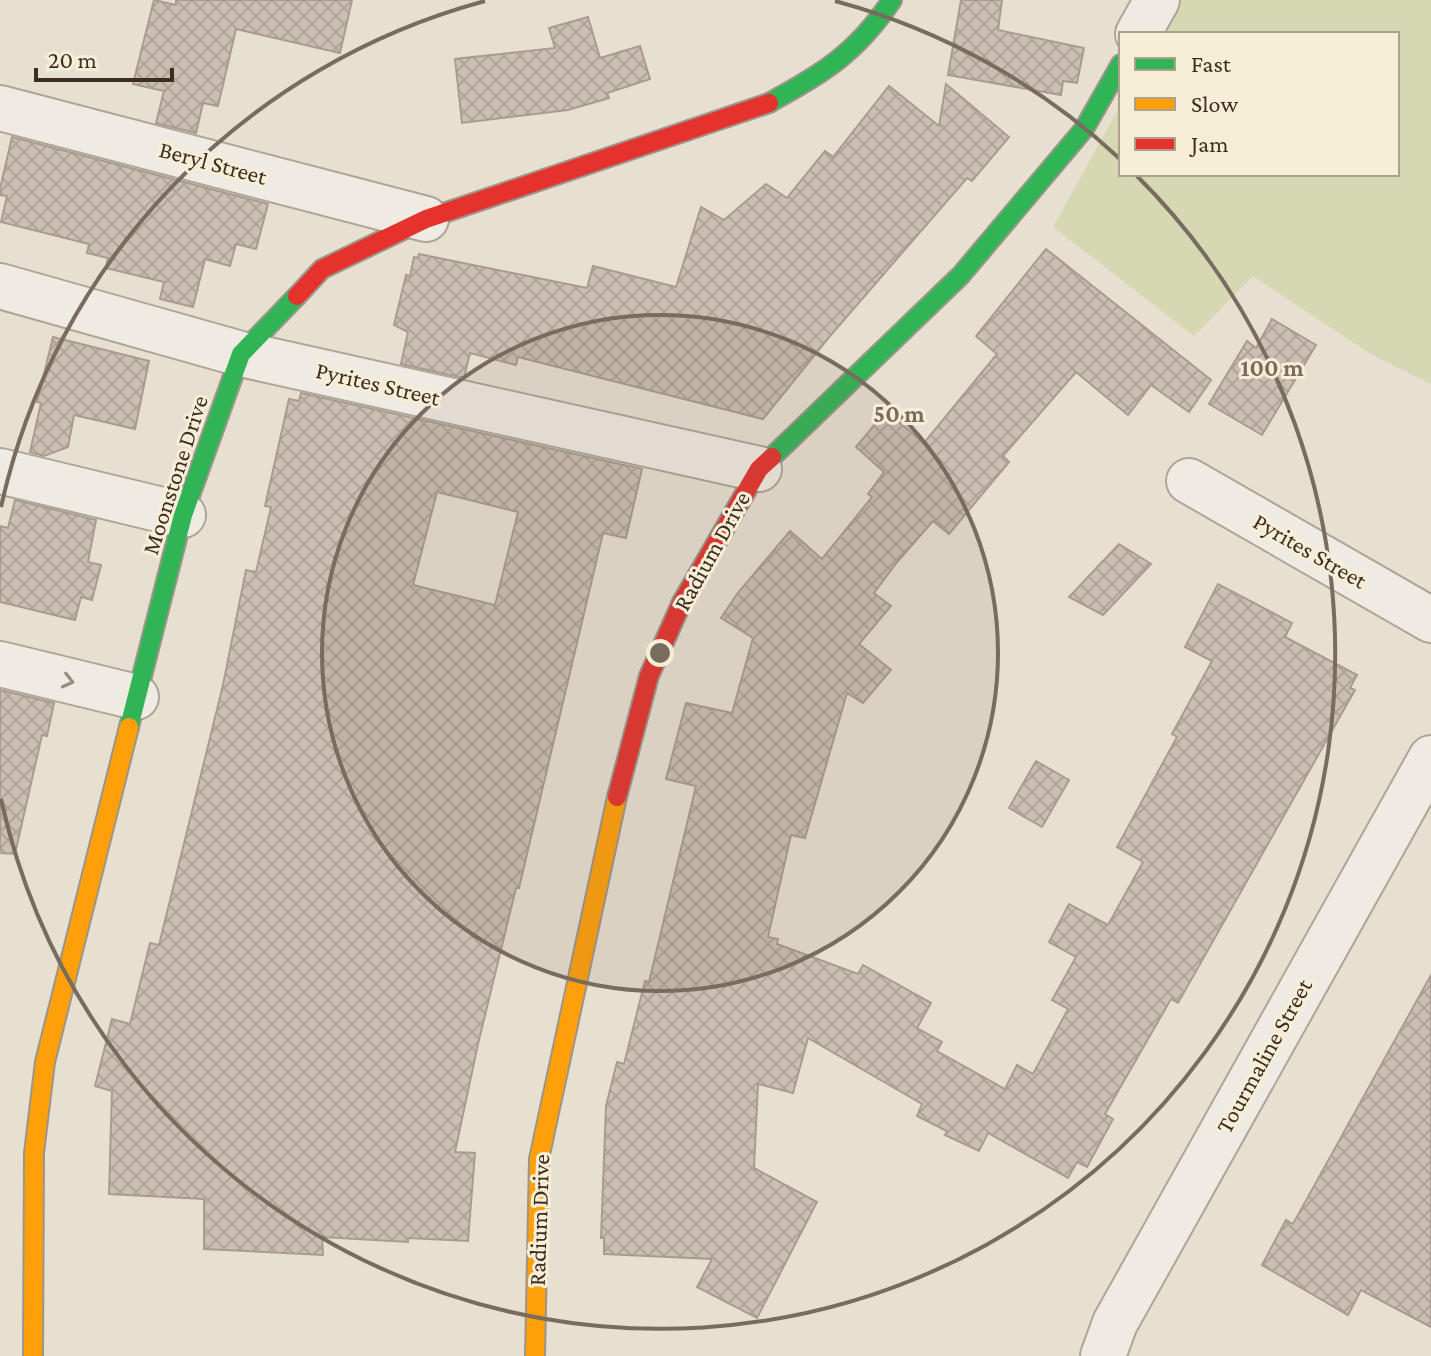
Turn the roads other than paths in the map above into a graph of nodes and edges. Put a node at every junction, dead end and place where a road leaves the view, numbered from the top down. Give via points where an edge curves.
1 (892, 0) edge
2 (1157, 0) edge
3 (1139, 32) edge
4 (1119, 68) edge
5 (0, 108) edge
6 (426, 219) junction
7 (0, 286) edge
8 (241, 354) junction
9 (759, 469) junction
10 (0, 471) edge
11 (1189, 481) dead end
12 (183, 515) junction
13 (1431, 620) edge
14 (0, 664) edge
15 (136, 697) junction
16 (1431, 758) edge
17 (33, 1356) edge
18 (535, 1356) edge
19 (1103, 1356) edge

1 - 6 street, Moonstone Drive via 836,65 758,110
2 - 3 street
4 - 9 street, Radium Drive via 1084,129 961,275
5 - 6 street, Beryl Street
6 - 8 street, Moonstone Drive via 322,269
7 - 8 street, Pyrites Street
8 - 9 street, Pyrites Street
8 - 12 street, Moonstone Drive
9 - 18 street, Radium Drive via 682,602 649,676 618,794 539,1159
10 - 12 street
11 - 13 street, Pyrites Street
12 - 15 street, Moonstone Drive
14 -> 15 street
15 - 17 street, Moonstone Drive via 45,1062 34,1153
16 - 19 street, Tourmaline Street via 1115,1323

